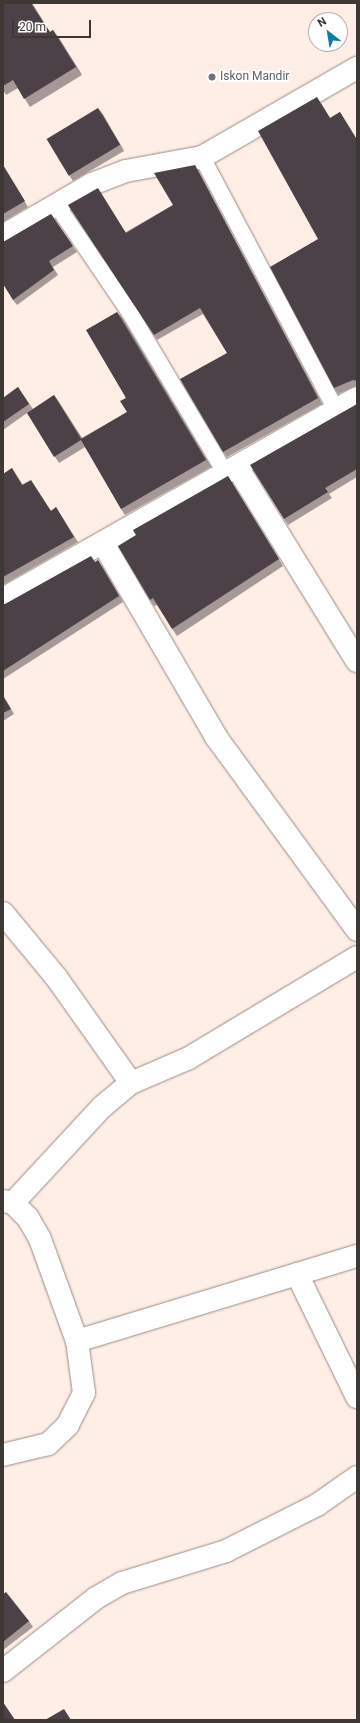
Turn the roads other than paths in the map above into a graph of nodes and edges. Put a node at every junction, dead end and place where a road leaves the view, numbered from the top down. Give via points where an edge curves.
1 (357, 68) edge
2 (202, 157) junction
3 (56, 204) junction
4 (3, 236) edge
5 (357, 398) edge
6 (336, 410) junction
7 (232, 471) junction
8 (104, 545) junction
9 (3, 599) edge
10 (357, 661) edge
11 (3, 913) edge
12 (357, 930) edge
13 (357, 957) edge
14 (131, 1083) junction
15 (8, 1202) edge
16 (357, 1256) edge
17 (298, 1274) junction
18 (77, 1341) junction
19 (357, 1397) edge
20 (3, 1455) edge
21 (357, 1477) edge
22 (3, 1671) edge

1 - 2 street
2 - 3 street via 126,171 92,184
2 - 6 lane
3 - 4 street
3 - 7 lane
5 - 6 street
6 - 7 street
7 - 8 street
7 - 10 street
8 - 9 street
8 - 12 street via 216,737
11 - 14 street via 56,977
13 - 14 street via 189,1058
14 - 15 street via 102,1107
15 - 18 street via 28,1218 40,1239
16 - 17 street
17 - 18 street
17 - 19 street
18 - 20 street via 84,1393 68,1425 48,1444
21 - 22 street via 317,1505 226,1551 122,1583 96,1598

